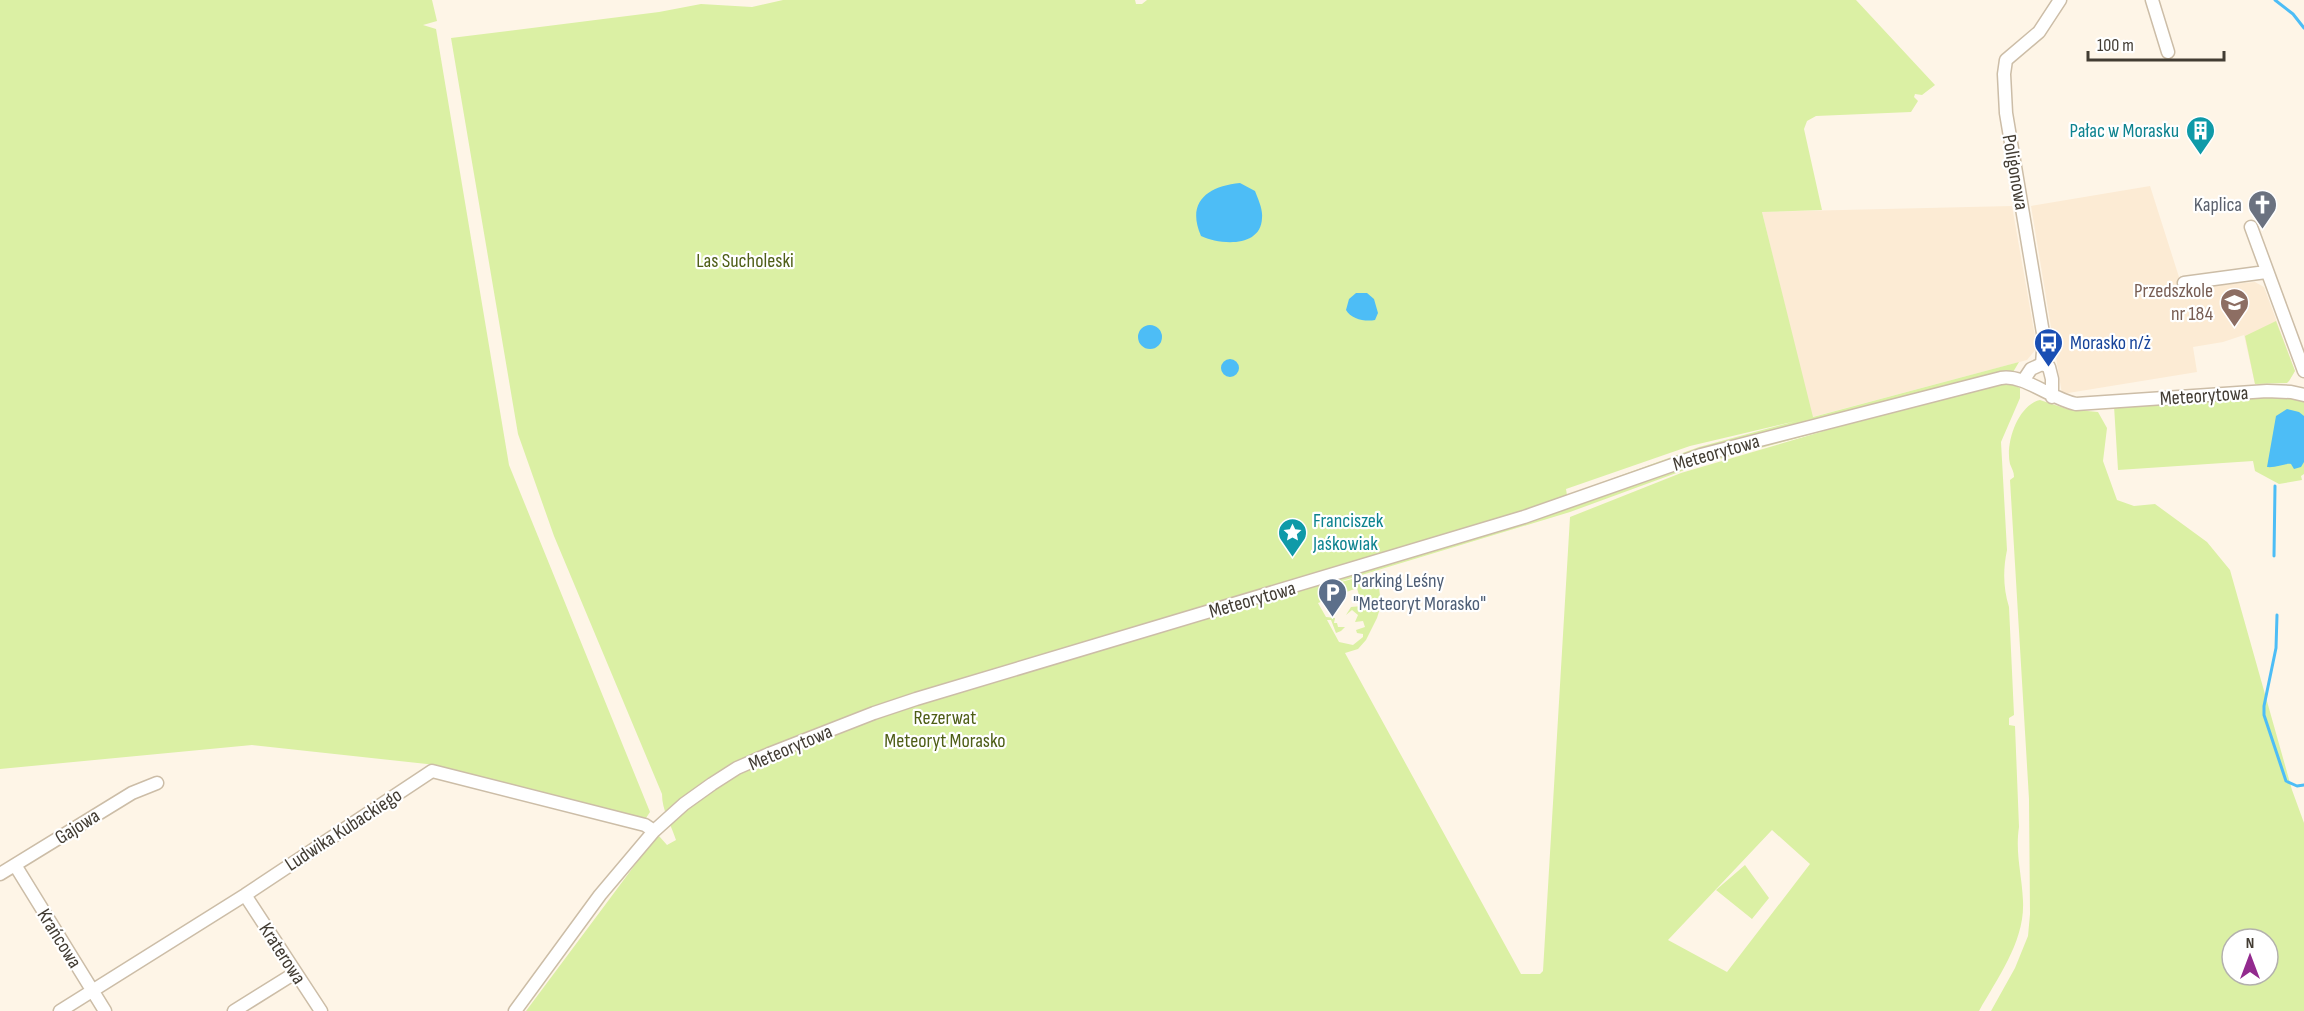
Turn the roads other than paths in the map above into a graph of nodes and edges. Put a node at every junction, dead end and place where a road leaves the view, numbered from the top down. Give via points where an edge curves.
1 (2060, 0) edge
2 (2152, 0) edge
3 (2168, 52) dead end
4 (2251, 227) dead end
5 (2266, 272) junction
6 (2184, 283) dead end
7 (2042, 364) junction
8 (2304, 372) edge
9 (2023, 381) junction
10 (2304, 394) edge
11 (2052, 397) junction
12 (157, 783) dead end
13 (654, 831) junction
14 (15, 865) junction
15 (0, 874) edge
16 (245, 895) junction
17 (295, 973) junction
18 (93, 991) junction
19 (60, 1011) edge
20 (105, 1011) edge
21 (234, 1011) edge
22 (321, 1011) edge
23 (515, 1011) edge

1 - 7 street, Poligonowa via 2039,32 2006,60 2004,74 2006,113 2044,339
2 - 3 street
4 - 5 street
5 - 6 street
5 - 8 street
7 - 9 street via 2031,369
7 - 11 street, Poligonowa via 2049,367
9 - 11 street, Meteorytowa
9 - 13 street, Meteorytowa via 2001,378 1701,454 1513,520 916,699 738,768 698,793
10 - 11 street, Meteorytowa via 2267,391 2080,404
12 - 14 street, Gajowa via 132,793
13 - 16 street, Ludwika Kubackiego via 645,825 432,771
13 - 23 street, Meteorytowa via 582,918
14 - 15 street, Gajowa
14 - 18 street, Krańcowa
16 - 17 street, Kraterowa
16 - 18 street, Ludwika Kubackiego
17 - 21 street
17 - 22 street, Kraterowa
18 - 19 street, Ludwika Kubackiego
18 - 20 street, Krańcowa

